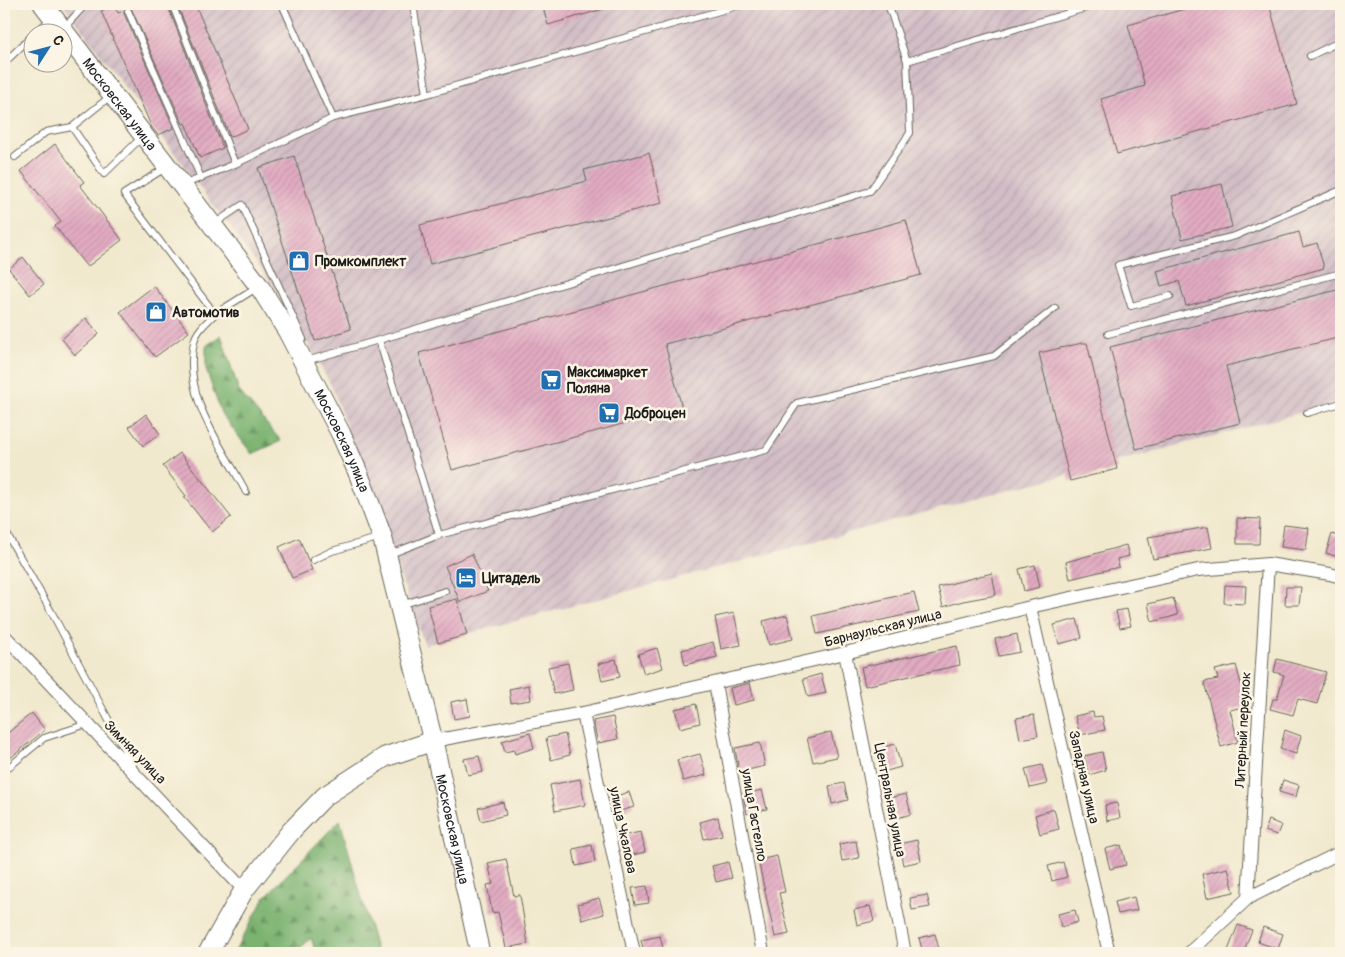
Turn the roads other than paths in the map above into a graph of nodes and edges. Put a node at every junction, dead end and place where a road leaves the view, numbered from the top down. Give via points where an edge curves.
1 (83, 4) edge
2 (172, 4) edge
3 (282, 4) edge
4 (413, 4) edge
5 (744, 4) edge
6 (888, 4) edge
7 (1099, 4) edge
8 (128, 11) dead end
9 (53, 16) edge
10 (1341, 40) edge
11 (22, 46) edge
12 (1310, 56) dead end
13 (907, 60) junction
14 (4, 63) edge
15 (113, 94) junction
16 (427, 94) junction
17 (333, 118) junction
18 (72, 127) junction
19 (144, 135) junction
20 (14, 157) dead end
21 (235, 164) junction
22 (168, 166) junction
23 (201, 178) junction
24 (183, 185) junction
25 (1341, 190) edge
26 (213, 225) junction
27 (1341, 273) edge
28 (259, 286) junction
29 (1170, 296) dead end
30 (1055, 308) dead end
31 (214, 314) junction
32 (1108, 334) dead end
33 (303, 339) dead end
34 (379, 340) junction
35 (304, 362) junction
36 (1341, 403) edge
37 (1307, 412) dead end
38 (246, 492) dead end
39 (4, 529) edge
40 (382, 536) junction
41 (439, 536) junction
42 (387, 556) junction
43 (313, 560) dead end
44 (1268, 564) junction
45 (1341, 577) edge
46 (445, 591) dead end
47 (400, 606) junction
48 (1030, 608) junction
49 (4, 635) edge
50 (845, 652) junction
51 (715, 682) junction
52 (583, 713) junction
53 (88, 724) junction
54 (433, 741) junction
55 (4, 771) edge
56 (139, 778) junction
57 (1341, 852) edge
58 (244, 890) junction
59 (1248, 898) junction
60 (208, 953) edge
61 (480, 953) edge
62 (634, 953) edge
63 (763, 953) edge
64 (905, 953) edge
65 (1109, 953) edge
66 (1189, 953) edge

1 - 9 lane
2 - 21 lane
3 - 17 lane
4 - 16 lane
5 - 16 lane
6 - 13 lane
7 - 13 lane
8 - 23 lane
9 - 15 main road, Московская улица
10 - 12 lane
11 - 14 lane
13 - 34 lane via 910,133 870,190
15 - 18 lane
15 - 19 main road, Московская улица
16 - 17 lane
17 - 21 lane
18 - 19 lane via 104,174
18 - 20 lane via 46,132
19 - 22 main road, Московская улица
21 - 23 lane
22 - 24 main road, Московская улица
22 - 31 lane via 124,194
23 - 24 lane
24 - 26 main road, Московская улица
25 - 29 lane via 1235,236 1118,265 1131,306
26 - 28 main road, Московская улица
26 - 33 lane via 242,205
27 - 32 lane
28 - 31 lane
28 - 35 main road, Московская улица
30 - 41 lane via 994,356 797,403 766,450
31 - 38 lane via 194,340 192,375 209,426
34 - 35 lane
34 - 41 lane
35 - 40 main road, Московская улица via 359,474
36 - 37 lane
39 - 56 lane
40 - 42 main road, Московская улица
40 - 43 lane
41 - 42 lane
42 - 47 main road, Московская улица
44 - 45 street, Барнаульская улица
44 - 48 street, Барнаульская улица via 1198,570
44 - 59 street, Литерный переулок
46 - 47 lane
47 - 54 main road, Московская улица
48 - 50 street, Барнаульская улица
48 - 65 street, Западная улица
49 - 53 street, Зимняя улица
50 - 51 street, Барнаульская улица
50 - 64 street, Центральная улица
51 - 52 street, Барнаульская улица
51 - 63 street, улица Гастелло
52 - 54 street, Барнаульская улица
52 - 62 street, улица Чкалова
53 - 55 lane via 44,738
53 - 56 street, Зимняя улица
54 - 58 main road via 385,757 326,796 292,830
54 - 61 main road, Московская улица
56 - 58 street, Зимняя улица
57 - 59 street
58 - 60 main road
59 - 66 street

